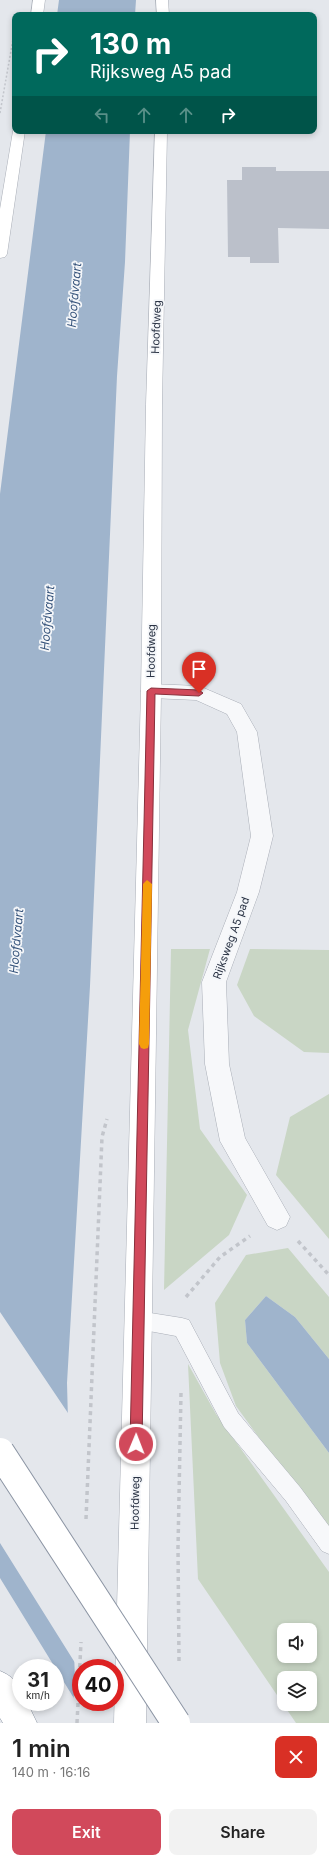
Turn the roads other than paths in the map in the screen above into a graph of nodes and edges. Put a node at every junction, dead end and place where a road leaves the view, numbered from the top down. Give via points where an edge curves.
1 (39, 0) edge
2 (162, 0) edge
3 (37, 12) edge
4 (163, 12) edge
5 (19, 134) edge
6 (161, 134) edge
7 (0, 254) edge
8 (151, 691) junction
9 (277, 1217) road end
10 (138, 1320) junction
11 (0, 1452) edge
12 (329, 1544) edge
13 (0, 1687) edge
14 (21, 1723) edge
15 (130, 1723) edge
16 (176, 1723) edge

1 - 3 main road
2 - 4 main road
5 - 7 main road
6 - 8 main road, Hoofdweg via 154,406
8 - 9 street, Rijksweg A5 pad via 199,693 234,709 248,732 262,836 248,892 214,982 217,1064 233,1141
8 - 10 main road, Hoofdweg
10 - 12 lane via 182,1327 231,1420
10 - 15 main road, Hoofdweg
11 - 16 main road, bridge
13 - 14 main road

